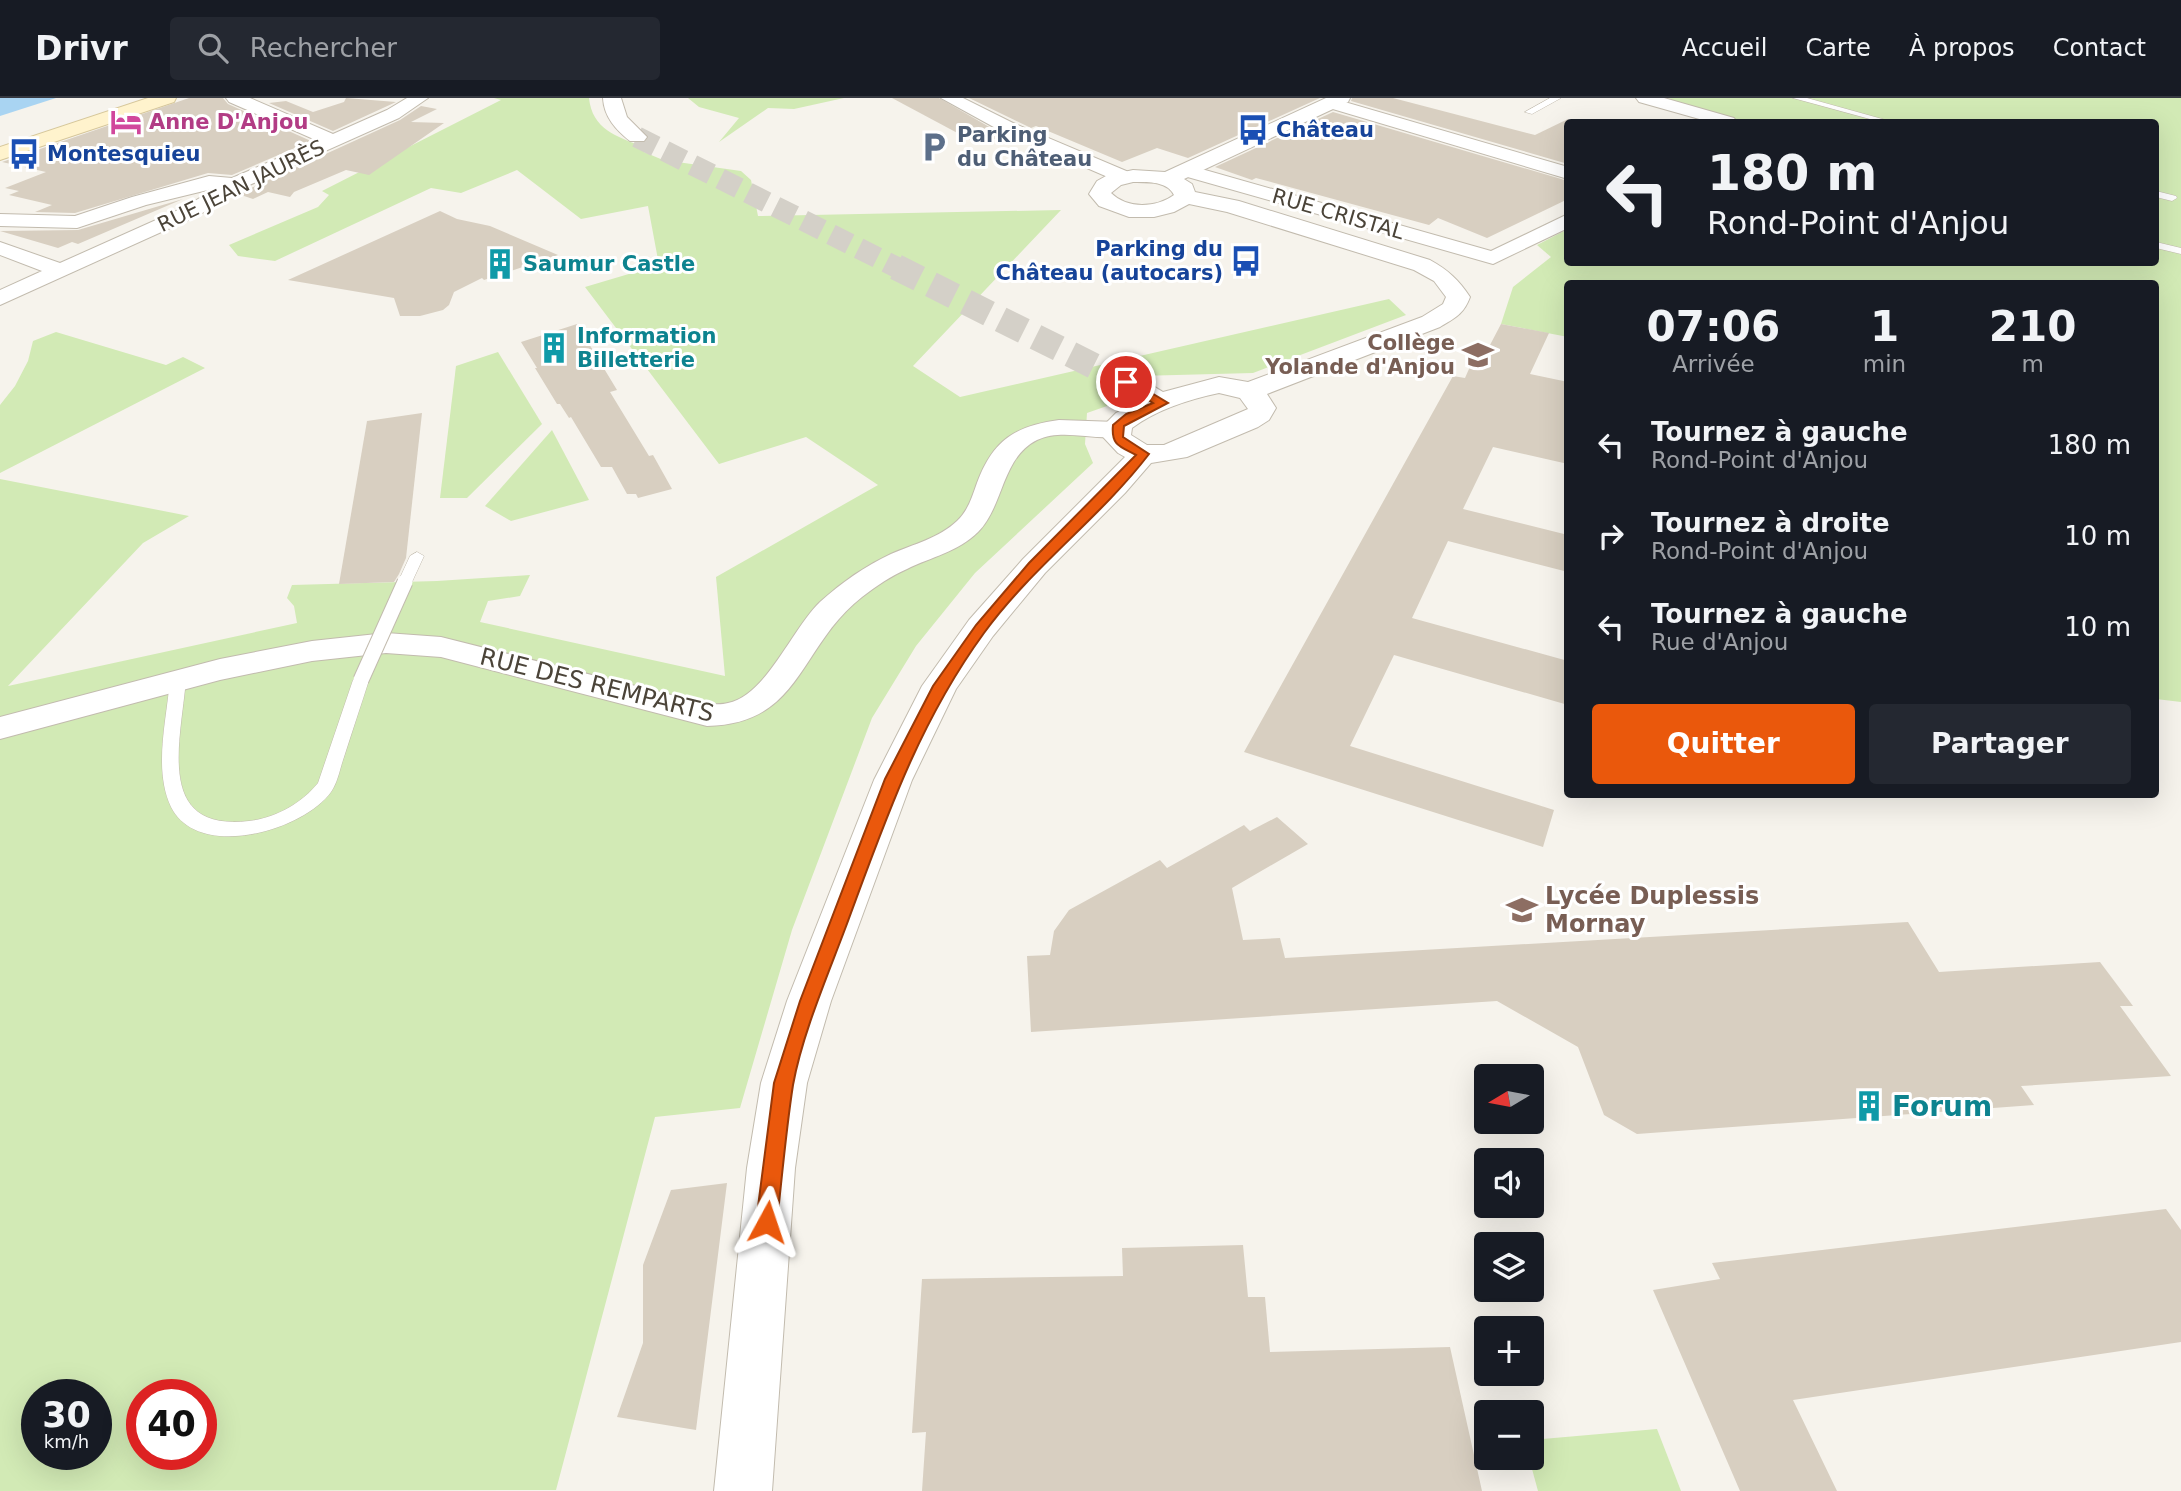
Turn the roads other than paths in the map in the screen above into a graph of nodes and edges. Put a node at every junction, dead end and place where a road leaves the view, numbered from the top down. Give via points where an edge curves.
1 (167, 98) edge
2 (235, 98) edge
3 (419, 98) edge
4 (612, 98) edge
5 (950, 98) edge
6 (1557, 98) edge
7 (1647, 98) edge
8 (1797, 98) edge
9 (1337, 100) edge
10 (1529, 112) dead end
11 (1718, 119) edge
12 (1878, 119) edge
13 (637, 137) tunnel mouth
14 (334, 141) junction
15 (0, 154) edge
16 (1564, 172) edge
17 (1175, 175) junction
18 (1124, 177) junction
19 (237, 183) junction
20 (2159, 195) edge
21 (1185, 197) junction
22 (2172, 198) dead end
23 (0, 220) edge
24 (1564, 222) edge
25 (2159, 246) edge
26 (0, 248) edge
27 (2181, 251) edge
28 (60, 270) junction
29 (0, 298) edge
30 (1126, 382) tunnel mouth
31 (1249, 391) junction
32 (1162, 403) junction
33 (1117, 430) junction
34 (1143, 454) junction
35 (417, 556) dead end
36 (178, 679) junction
37 (0, 728) edge
38 (743, 1491) edge

1 - 15 main road
2 - 14 street
3 - 14 street, RUE JEAN JAURÈS
4 - 13 street via 621,123
5 - 18 street
6 - 10 lane
7 - 11 street
8 - 12 lane
9 - 16 street
9 - 17 street
14 - 19 street, RUE JEAN JAURÈS
17 - 18 street
17 - 21 street
17 - 24 street, RUE CRISTAL via 1493,258
18 - 21 street via 1104,186 1102,198 1120,207 1150,210 1177,204
19 - 23 street via 209,182 78,222
19 - 28 street, RUE JEAN JAURÈS via 192,211
20 - 22 lane
21 - 31 street via 1231,206 1422,265 1442,276 1458,297 1454,308 1431,322
25 - 27 lane
26 - 28 street
28 - 29 street, RUE JEAN JAURÈS
30 - 32 street
31 - 32 street via 1206,387
31 - 34 street via 1262,408 1252,419 1174,452
32 - 33 street via 1123,420
33 - 34 street via 1123,444
33 - 36 street, RUE DES REMPARTS via 1064,425 1015,442 997,463 979,518 958,536 900,561 851,590 811,629 773,689 737,715 707,715 417,642 333,648
34 - 38 street via 981,628 940,686 892,779 809,1001 784,1083 771,1168
35 - 36 lane, bridge via 361,680 325,787 295,814 230,830 188,818 173,789 171,770
36 - 37 street, RUE DES REMPARTS

